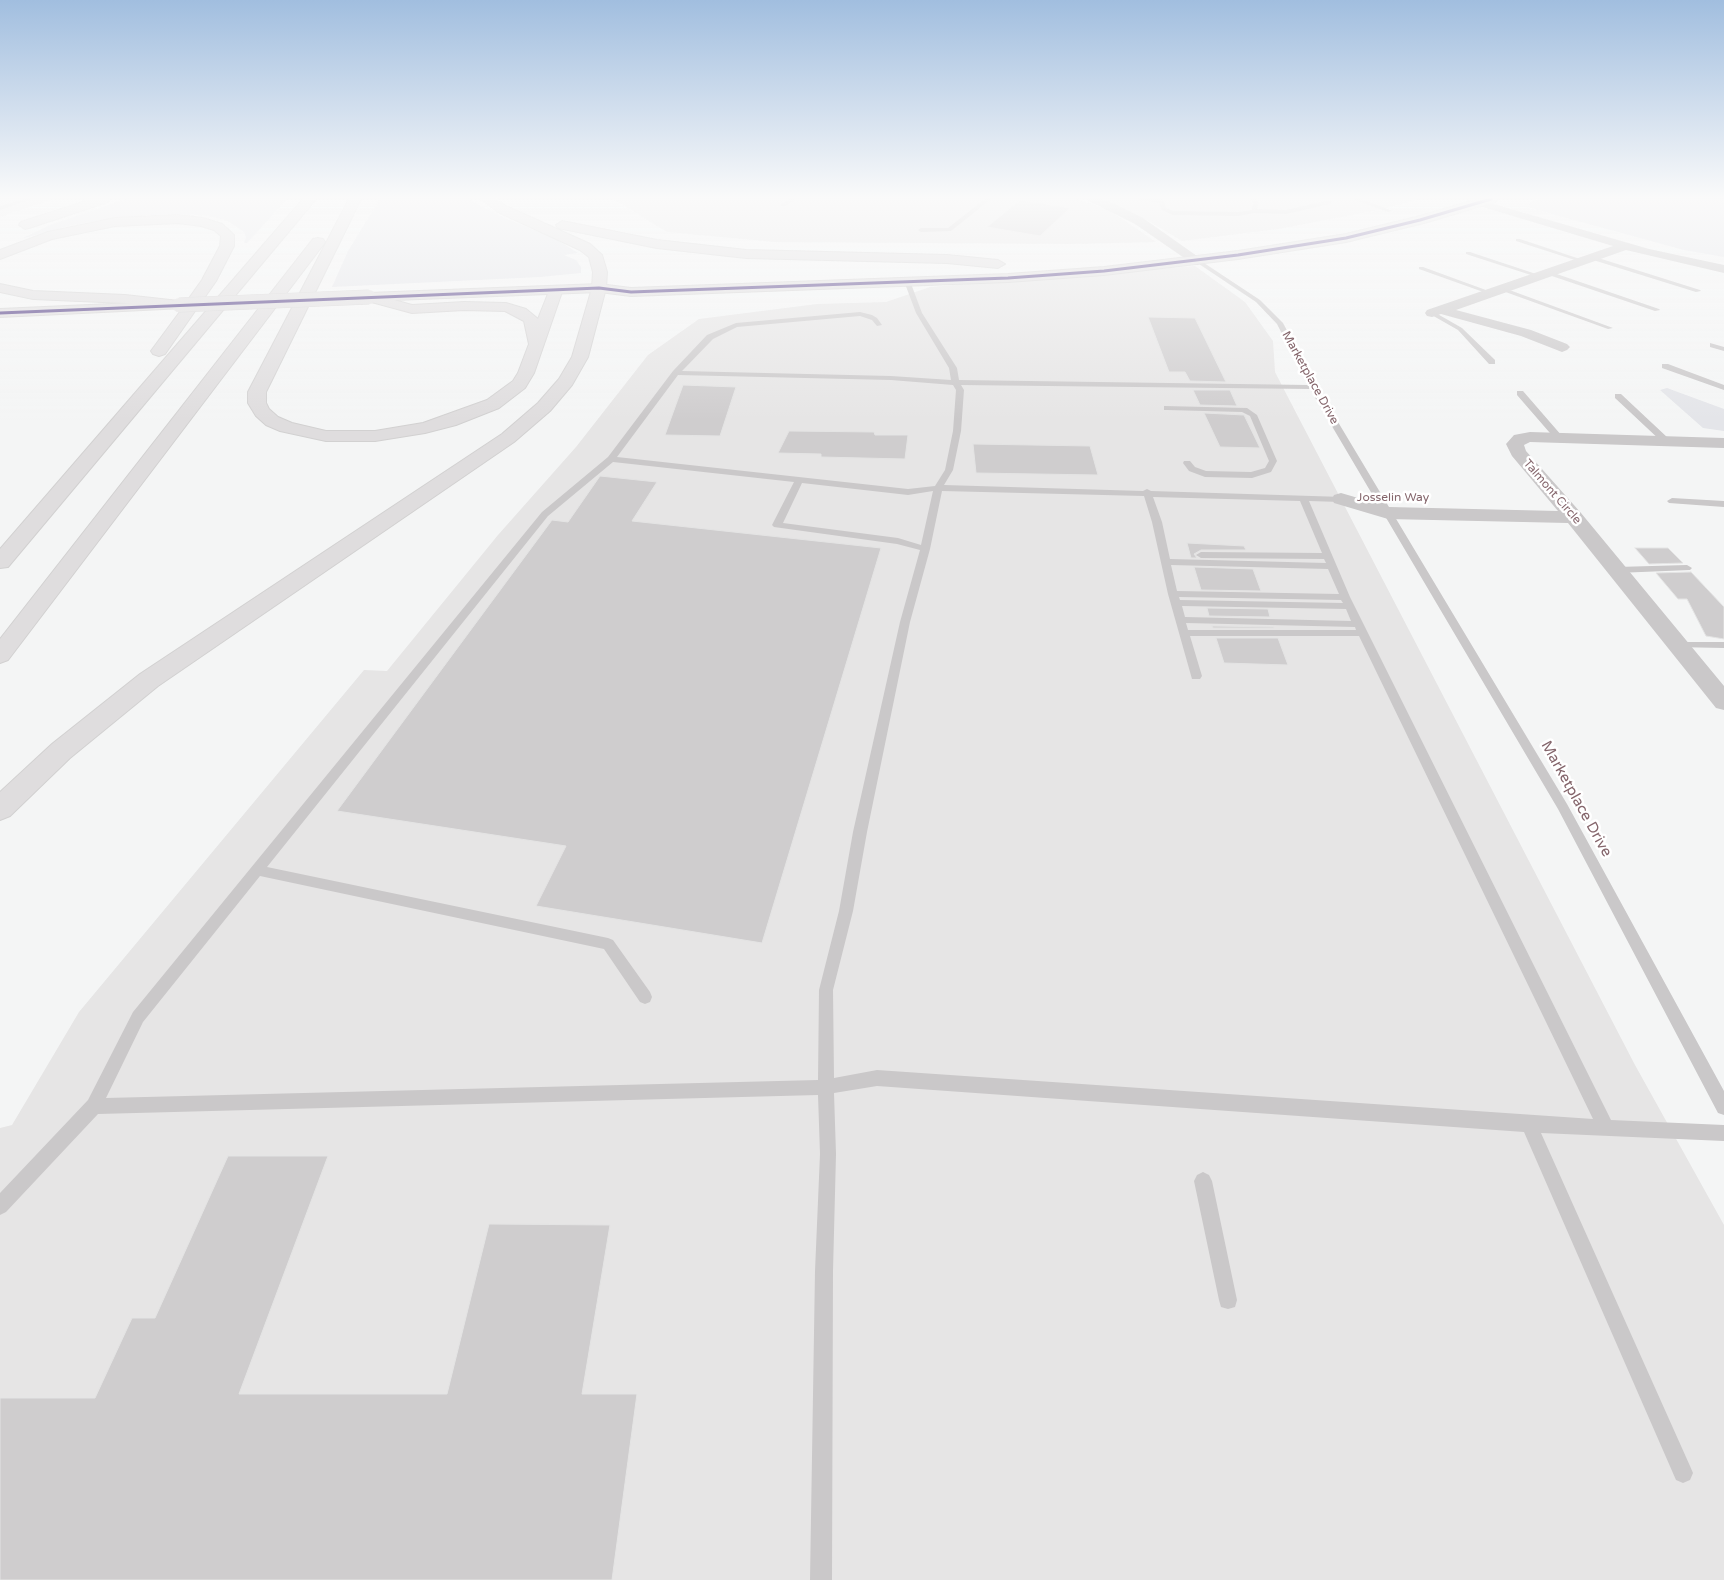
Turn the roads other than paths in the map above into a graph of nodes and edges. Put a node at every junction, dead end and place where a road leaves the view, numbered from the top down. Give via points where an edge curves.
1 (213, 273) edge
2 (246, 273) edge
3 (294, 273) edge
4 (318, 273) edge
5 (600, 273) edge
6 (810, 273) edge
7 (1071, 273) edge
8 (1216, 273) edge
9 (1436, 273) edge
10 (1539, 273) edge
11 (1548, 273) edge
12 (1633, 273) edge
13 (1544, 274) junction
14 (906, 281) junction
15 (0, 288) edge
16 (599, 288) junction
17 (556, 289) junction
18 (1496, 291) junction
19 (1698, 292) dead end
20 (369, 297) junction
21 (123, 303) junction
22 (1657, 310) dead end
23 (1437, 311) junction
24 (0, 314) edge
25 (879, 325) dead end
26 (1610, 328) dead end
27 (536, 343) junction
28 (1713, 345) dead end
29 (1562, 347) dead end
30 (1724, 349) edge
31 (1492, 362) dead end
32 (1665, 366) dead end
33 (676, 373) junction
34 (955, 380) junction
35 (148, 387) junction
36 (1313, 387) junction
37 (1724, 388) edge
38 (1520, 393) dead end
39 (1618, 396) dead end
40 (1167, 408) dead end
41 (1560, 438) junction
42 (1665, 440) junction
43 (1724, 443) edge
44 (611, 459) junction
45 (1187, 463) dead end
46 (799, 480) junction
47 (938, 488) junction
48 (1147, 492) junction
49 (1377, 496) junction
50 (1304, 498) junction
51 (1340, 499) junction
52 (1672, 501) dead end
53 (1724, 504) edge
54 (1568, 510) junction
55 (1388, 513) junction
56 (925, 549) junction
57 (1165, 558) junction
58 (1330, 561) junction
59 (0, 562) edge
60 (1688, 568) dead end
61 (1617, 570) junction
62 (1174, 598) junction
63 (1347, 601) junction
64 (1181, 620) junction
65 (1361, 628) junction
66 (1184, 634) junction
67 (1678, 645) junction
68 (1724, 646) edge
69 (0, 655) edge
70 (1196, 676) dead end
71 (1724, 702) edge
72 (0, 809) edge
73 (258, 870) junction
74 (645, 997) dead end
75 (826, 1087) junction
76 (94, 1106) junction
77 (1724, 1108) edge
78 (1529, 1124) junction
79 (1606, 1128) junction
80 (1724, 1133) edge
81 (1203, 1181) dead end
82 (0, 1206) edge
83 (1228, 1300) dead end
84 (1683, 1473) dead end
85 (822, 1580) edge

1 - 35 main road via 152,360
2 - 35 main road
3 - 69 main road
4 - 27 main road via 257,392 262,412 272,421 304,432 351,437 398,433 450,421 492,404 519,384
5 - 16 main road
6 - 16 main road via 633,281
7 - 14 main road
8 - 36 lane, Marketplace Drive via 1258,301 1280,324
9 - 18 lane
10 - 13 lane
11 - 13 street
12 - 19 lane
13 - 18 street
13 - 22 lane
14 - 16 main road via 631,292
14 - 34 lane via 919,313 953,368
15 - 21 main road via 33,295
16 - 17 main road
16 - 72 main road via 580,357 566,381 544,407 508,438 149,680 61,751
17 - 20 main road
17 - 27 main road
18 - 23 street
18 - 26 lane
20 - 21 main road, bridge via 179,306
20 - 27 main road via 412,309 506,307 530,318
21 - 24 main road
23 - 29 street via 1526,333
23 - 31 lane via 1460,328
25 - 33 lane via 870,316 860,314 736,325 710,337
28 - 30 lane
32 - 37 lane
33 - 34 lane
33 - 44 lane
34 - 36 lane
34 - 47 lane via 960,390 956,444 949,470
35 - 59 main road
36 - 49 lane, Marketplace Drive
38 - 41 lane
39 - 42 lane
40 - 45 lane via 1244,410 1253,415 1273,461 1268,470 1252,475 1205,474 1192,469
41 - 42 street, Talmont Circle
41 - 54 street, Talmont Circle via 1530,437 1515,444 1518,452
42 - 43 street, Talmont Circle
44 - 46 lane
44 - 73 lane via 545,514
46 - 47 lane via 908,492
46 - 56 lane via 777,525 898,542
47 - 48 lane
47 - 56 lane
48 - 50 lane
48 - 57 lane
49 - 51 street, Josselin Way
49 - 54 street, Josselin Way
49 - 55 lane, Marketplace Drive
50 - 51 lane
50 - 58 lane
51 - 55 street, Josselin Way
52 - 53 lane
54 - 55 street, Josselin Way
54 - 61 street, Talmont Circle
55 - 77 lane, Marketplace Drive via 1563,807
56 - 75 lane via 905,622 846,911 826,990
57 - 58 lane
57 - 62 lane
58 - 63 lane
60 - 61 lane
61 - 67 street, Talmont Circle
62 - 63 lane
62 - 64 lane
63 - 65 lane
64 - 65 lane
64 - 66 lane
65 - 66 lane
65 - 79 lane
66 - 70 lane
67 - 68 lane
67 - 71 street, Talmont Circle
73 - 74 lane via 608,944
73 - 76 lane via 138,1016
75 - 76 lane
75 - 78 lane via 876,1078
75 - 85 lane via 828,1154
76 - 82 lane
78 - 79 lane
78 - 84 lane
79 - 80 lane
81 - 83 lane

